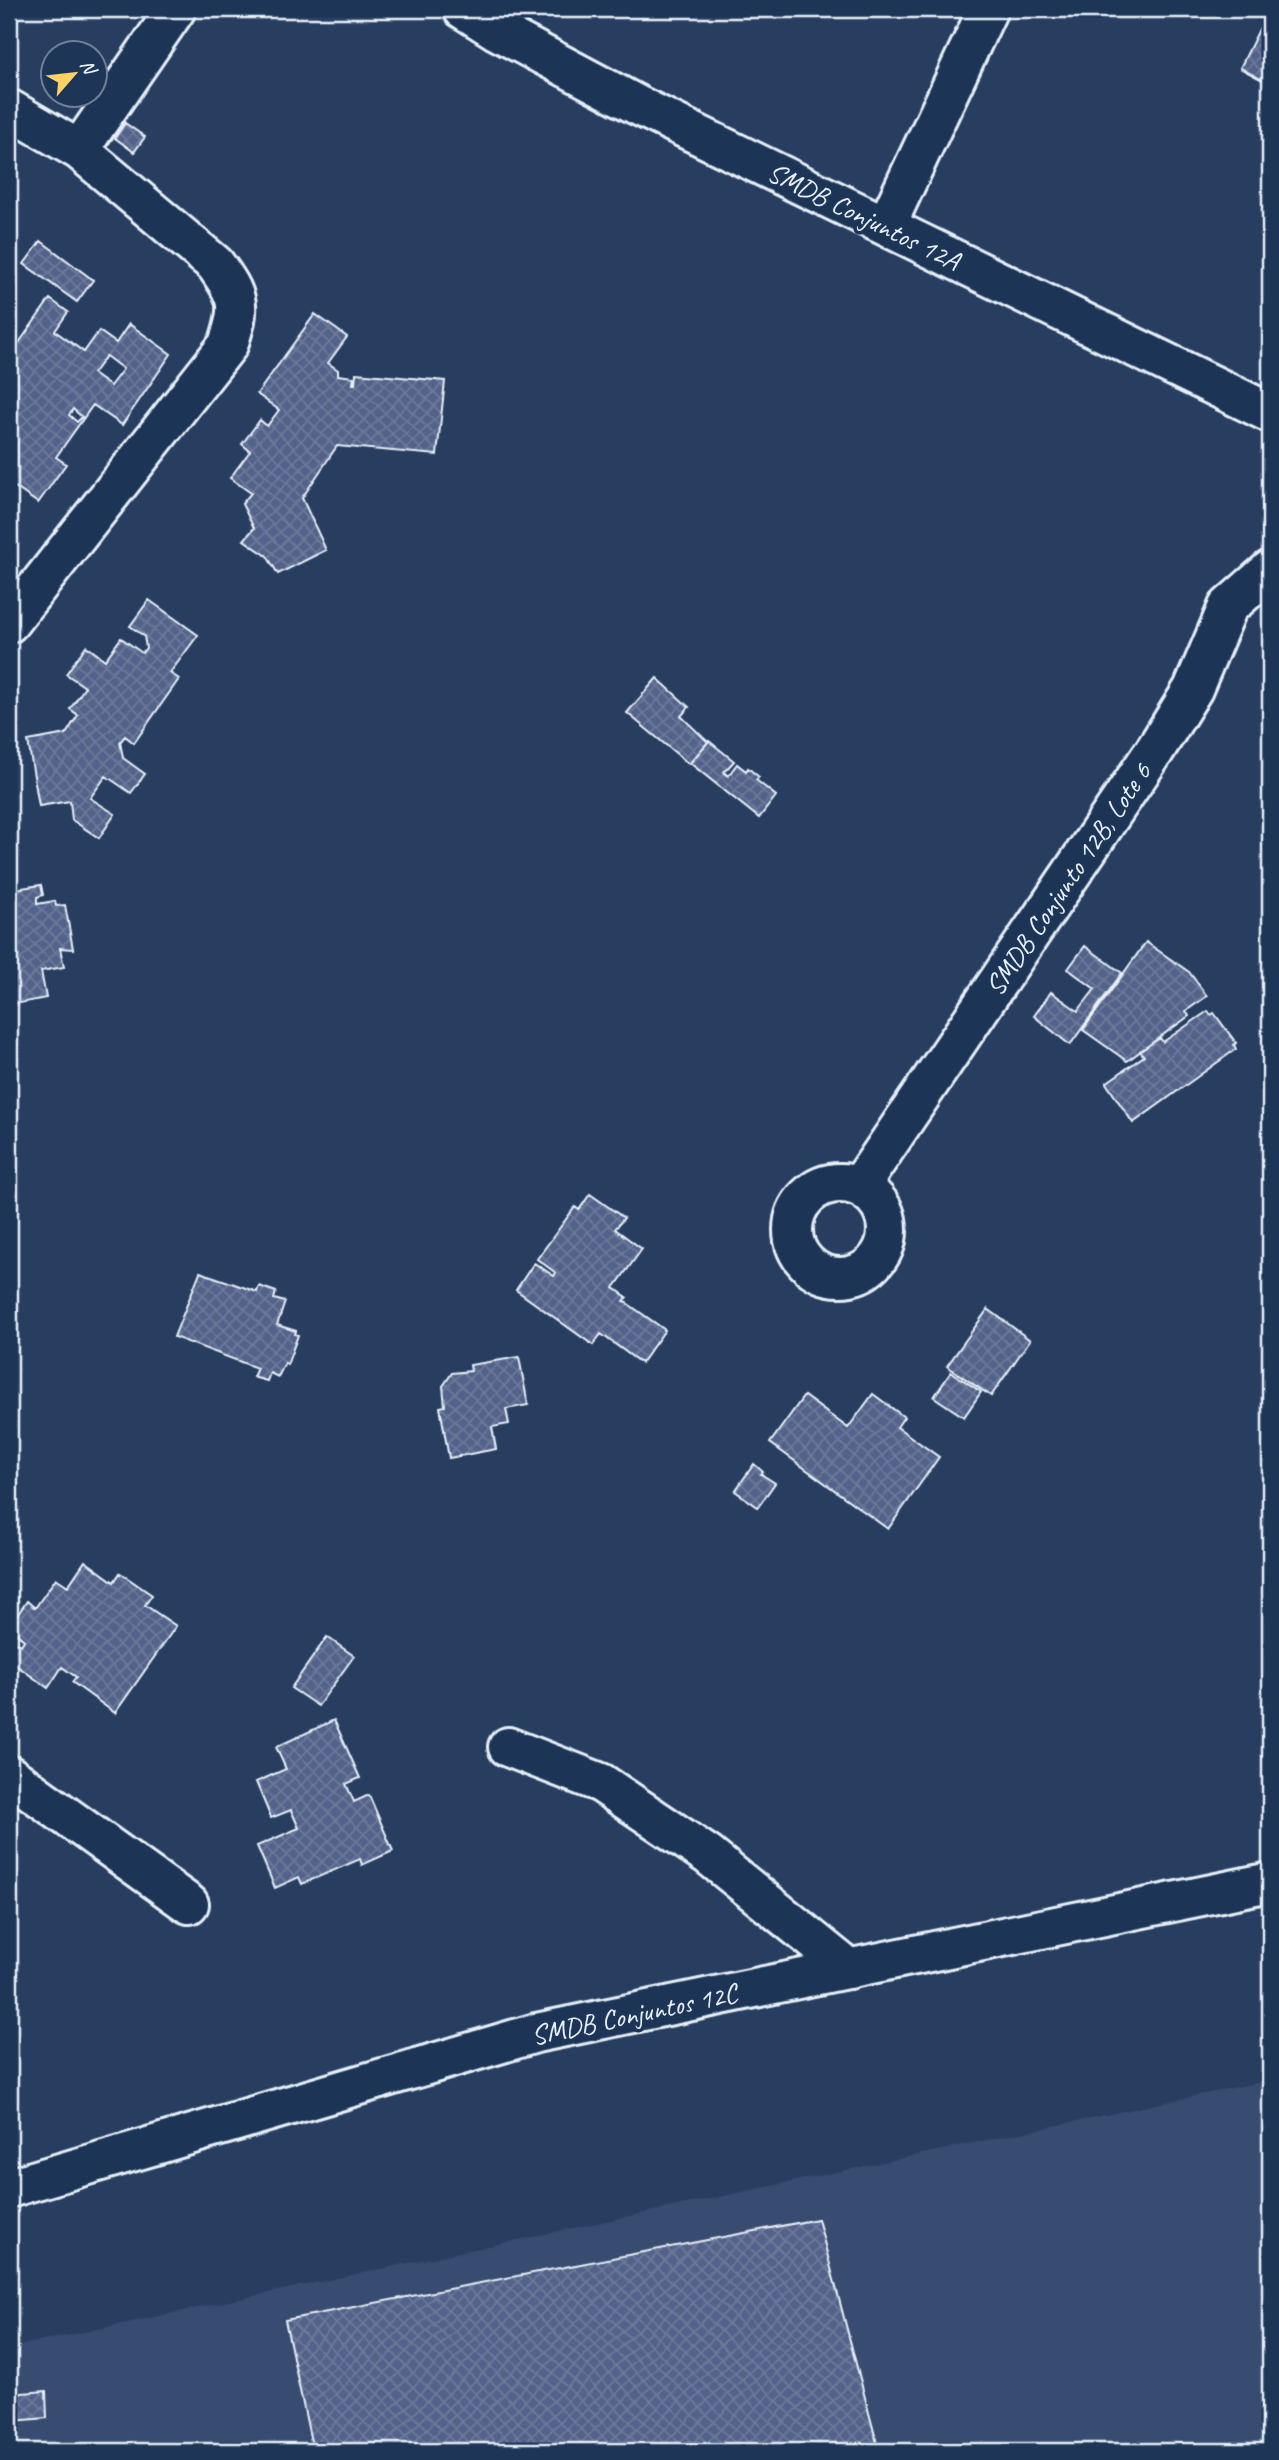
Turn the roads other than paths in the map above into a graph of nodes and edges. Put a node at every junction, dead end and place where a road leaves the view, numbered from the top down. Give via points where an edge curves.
1 (176, 9) edge
2 (463, 9) edge
3 (988, 9) edge
4 (9, 109) edge
5 (79, 150) junction
6 (886, 226) junction
7 (1268, 406) edge
8 (1270, 570) edge
9 (9, 623) edge
10 (859, 1187) dead end
11 (508, 1747) dead end
12 (9, 1775) edge
13 (1270, 1882) edge
14 (189, 1904) dead end
15 (849, 1969) junction
16 (9, 2188) edge

1 - 5 street
2 - 6 street, SMDB Conjuntos 12A via 637,105
3 - 6 street
4 - 5 street
5 - 9 street via 215,264 232,288 238,315 228,345
6 - 7 street, SMDB Conjuntos 12A
8 - 10 street, SMDB Conjunto 12B, Lote 6 via 1227,607 1193,689 1155,750
11 - 15 street via 601,1783 708,1855
12 - 14 street
13 - 15 street, SMDB Conjuntos 12C
15 - 16 street, SMDB Conjuntos 12C via 536,2034

